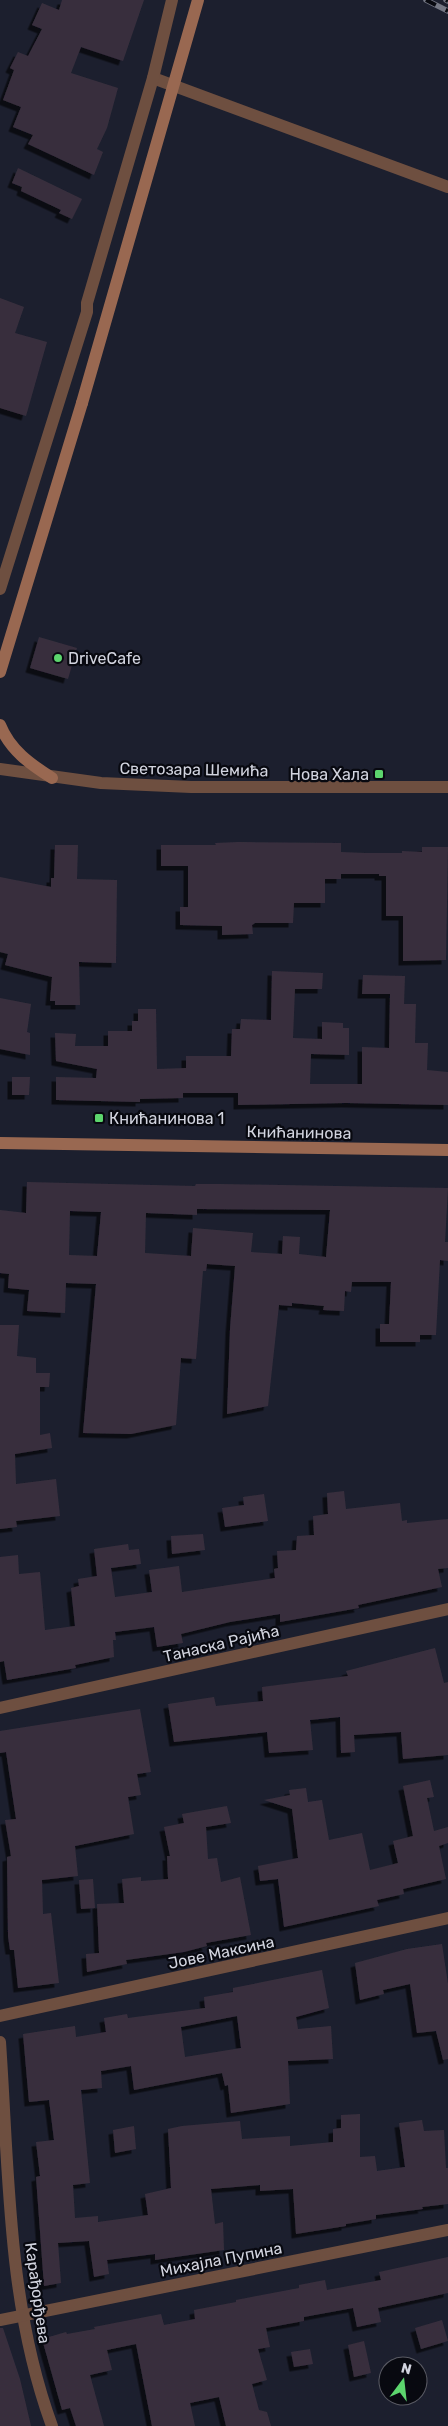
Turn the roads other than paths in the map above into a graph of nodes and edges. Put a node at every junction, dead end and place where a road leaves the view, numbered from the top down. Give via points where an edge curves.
1 (172, 0) edge
2 (198, 0) edge
3 (152, 78) junction
4 (448, 187) edge
5 (0, 589) edge
6 (0, 672) edge
7 (0, 725) edge
8 (0, 770) edge
9 (52, 778) junction
10 (448, 786) edge
11 (0, 1143) edge
12 (448, 1150) edge
13 (448, 1608) edge
14 (0, 1708) edge
15 (448, 1918) edge
16 (0, 2016) edge
17 (0, 2042) edge
18 (448, 2230) edge
19 (22, 2315) junction
20 (0, 2320) edge
21 (52, 2426) edge

1 - 3 street
2 - 6 main road, bridge via 82,403
3 - 4 street
3 - 5 street via 87,312
7 - 9 main road via 15,751
8 - 9 street, Светозара Шемића
9 - 10 street, Светозара Шемића via 191,787
11 - 12 main road, Книћанинова
13 - 14 street, Танаска Рајића
15 - 16 street, Јове Максина
17 - 19 street, Карађорђева
18 - 19 street, Михајла Пупина
19 - 20 street, Михајла Пупина
19 - 21 street, Карађорђева via 31,2358

